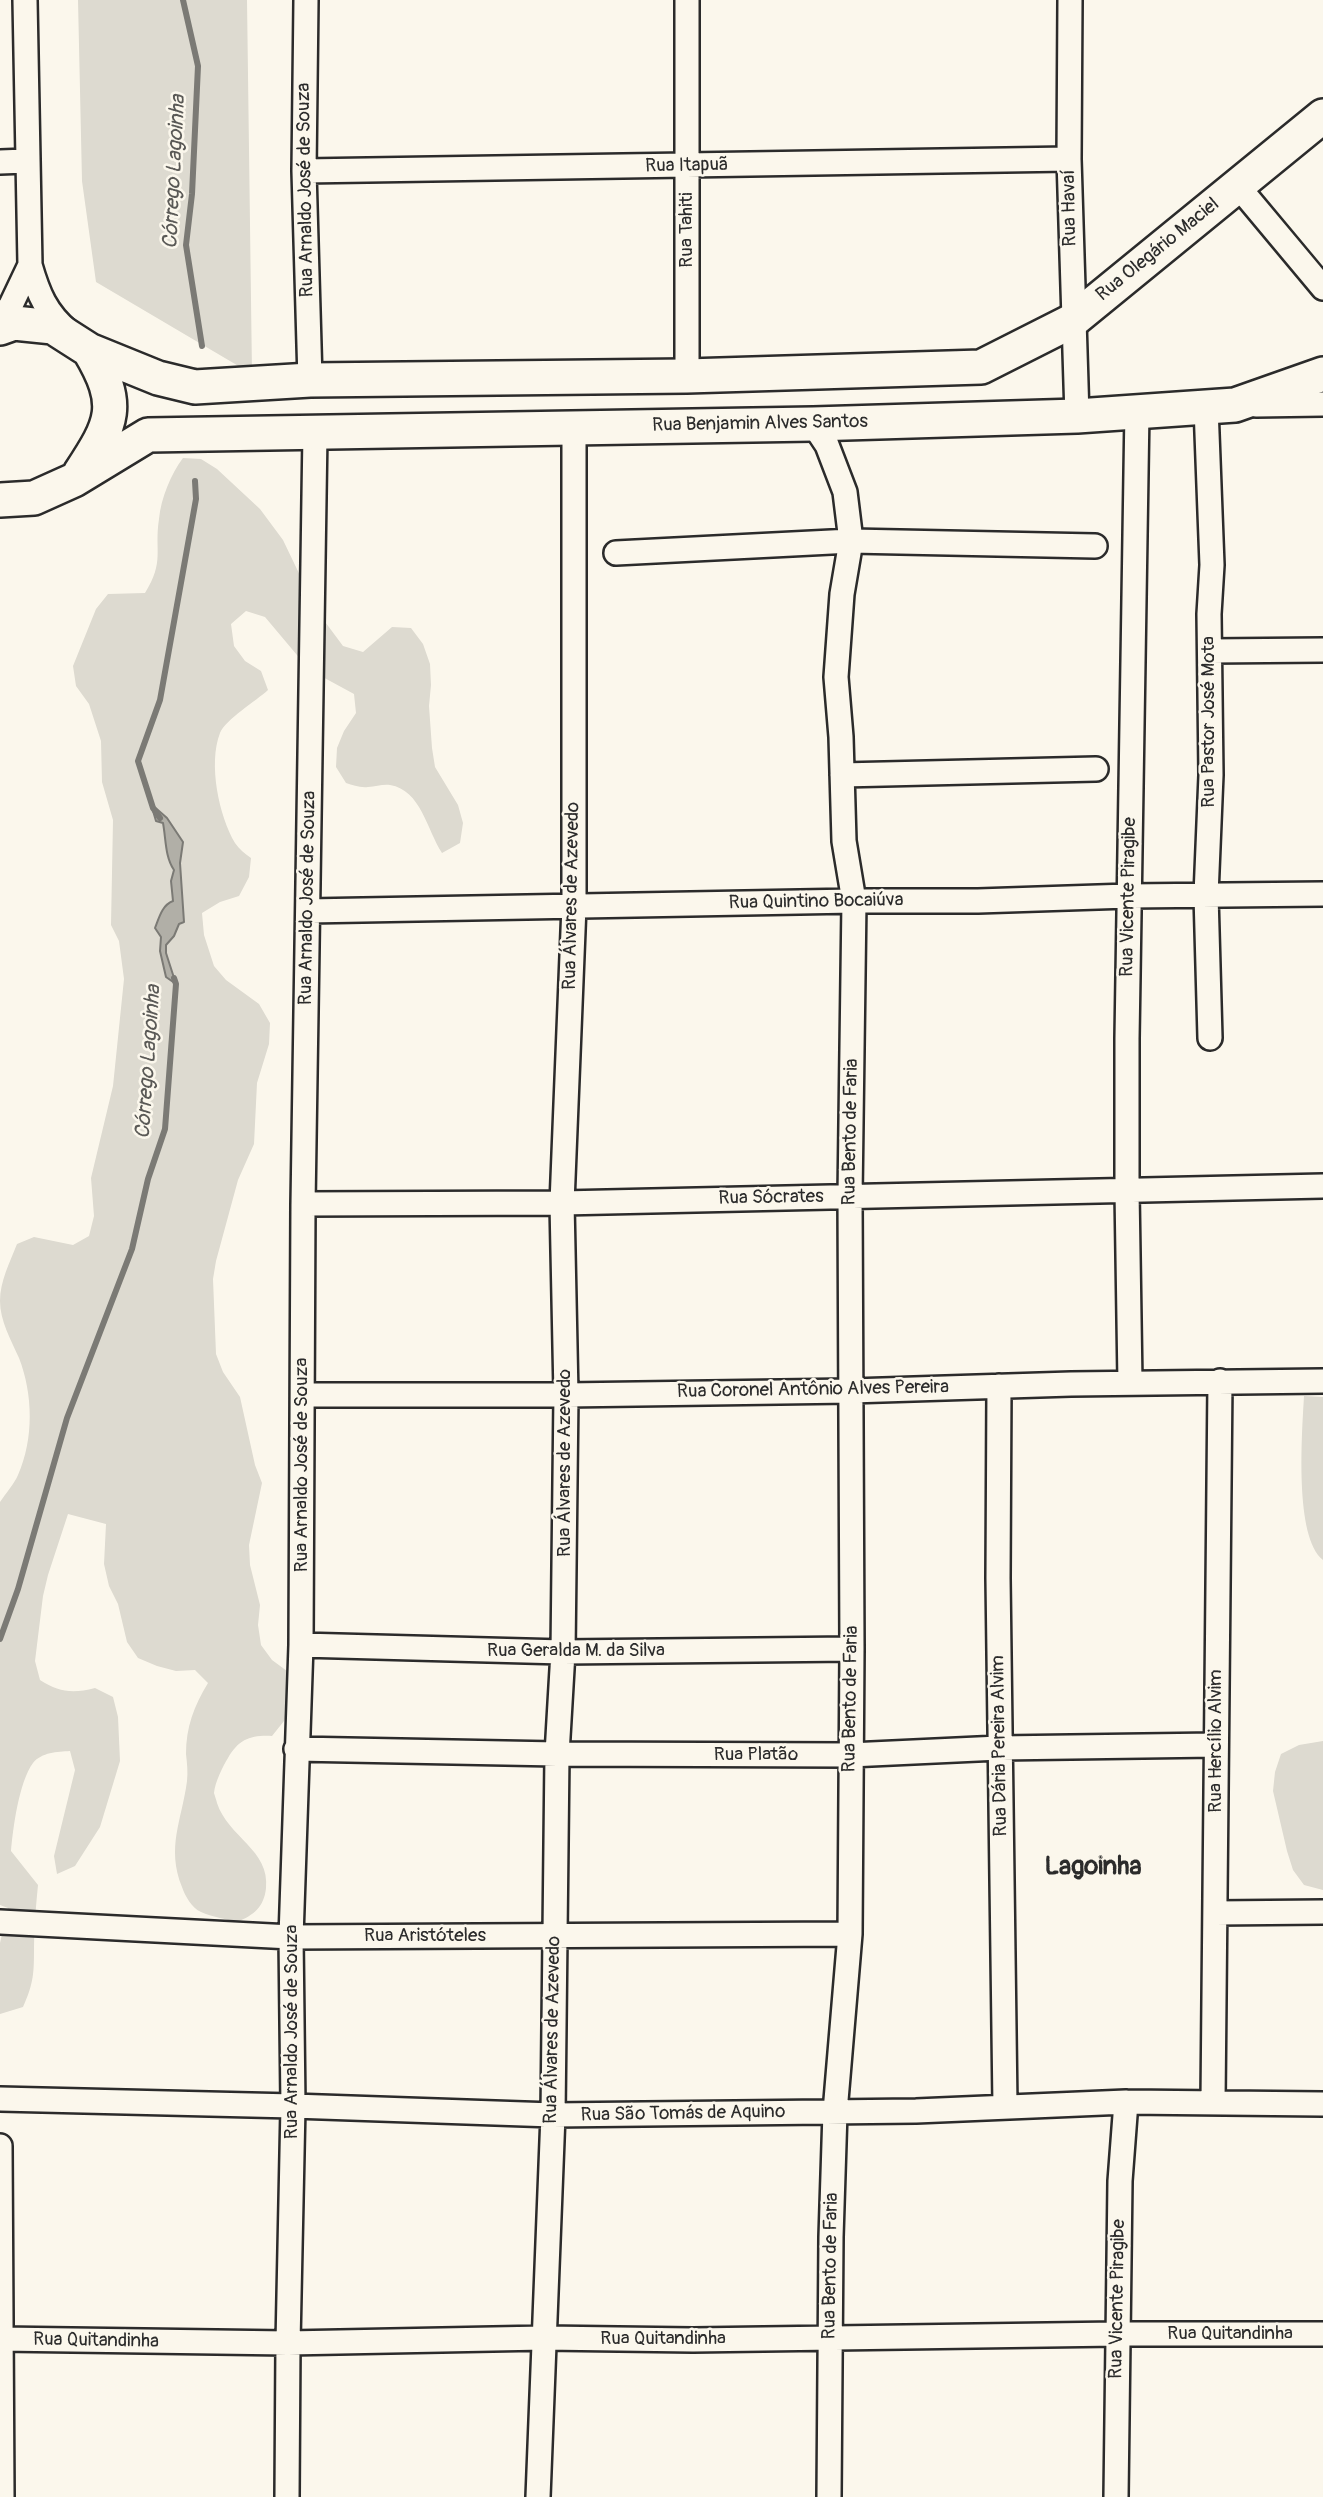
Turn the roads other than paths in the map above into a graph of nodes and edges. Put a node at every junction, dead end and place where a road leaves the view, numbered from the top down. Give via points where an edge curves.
1 (25, 0) edge
2 (306, 0) edge
3 (687, 0) edge
4 (1070, 0) edge
5 (1323, 116) edge
6 (1069, 159) junction
7 (26, 161) junction
8 (0, 162) edge
9 (687, 167) junction
10 (304, 171) junction
11 (1237, 185) junction
12 (30, 265) junction
13 (1323, 288) edge
14 (0, 316) edge
15 (1072, 321) junction
16 (0, 328) edge
17 (89, 350) junction
18 (1323, 374) edge
19 (687, 376) junction
20 (310, 380) junction
21 (398, 380) junction
22 (1323, 404) edge
23 (1220, 406) junction
24 (1137, 410) junction
25 (1077, 416) junction
26 (813, 424) junction
27 (574, 429) junction
28 (393, 431) junction
29 (315, 433) junction
30 (74, 480) junction
31 (0, 500) edge
32 (851, 541) junction
33 (1095, 546) dead end
34 (616, 553) dead end
35 (1323, 650) edge
36 (1210, 651) junction
37 (1096, 769) dead end
38 (842, 775) junction
39 (1323, 894) edge
40 (1206, 895) junction
41 (1128, 896) junction
42 (854, 901) junction
43 (574, 906) junction
44 (308, 911) junction
45 (1210, 1038) dead end
46 (1323, 1186) edge
47 (1127, 1191) junction
48 (850, 1196) junction
49 (562, 1203) junction
50 (303, 1204) junction
51 (1220, 1381) junction
52 (1323, 1381) edge
53 (1130, 1383) junction
54 (999, 1386) junction
55 (851, 1391) junction
56 (303, 1395) junction
57 (566, 1395) junction
58 (300, 1645) junction
59 (852, 1649) junction
60 (563, 1652) junction
61 (1215, 1745) junction
62 (999, 1748) junction
63 (296, 1749) junction
64 (557, 1754) junction
65 (850, 1755) junction
66 (1215, 1913) junction
67 (1323, 1913) edge
68 (0, 1922) edge
69 (850, 1934) junction
70 (554, 1935) junction
71 (291, 1937) junction
72 (0, 2099) edge
73 (1213, 2101) junction
74 (1126, 2102) junction
75 (1323, 2104) edge
76 (293, 2106) junction
77 (1004, 2106) junction
78 (835, 2112) junction
79 (553, 2115) junction
80 (0, 2146) edge
81 (1117, 2334) junction
82 (1323, 2334) edge
83 (830, 2337) junction
84 (544, 2338) junction
85 (1, 2339) edge
86 (288, 2343) junction
87 (2, 2497) edge
88 (287, 2497) edge
89 (538, 2497) edge
90 (830, 2497) edge
91 (1115, 2497) edge

1 - 7 street
2 - 10 street, Rua Arnaldo José de Souza
3 - 9 street, Rua Tahiti
4 - 6 street, Rua Havaí
5 - 11 main road, Rua Olegário Maciel
6 - 9 street, Rua Itapuã
6 - 15 street, Rua Havaí
7 - 8 street
7 - 12 street
9 - 10 street, Rua Itapuã
9 - 19 street, Rua Tahiti
10 - 20 street, Rua Arnaldo José de Souza
11 - 13 street
11 - 15 main road, Rua Olegário Maciel
12 - 14 street via 10,307
12 - 17 street via 38,294 53,319
15 - 19 main road, Rua Olegário Maciel via 981,367
15 - 25 street, Rua Havaí
16 - 17 main road via 15,323 52,327
17 - 20 main road via 195,387
17 - 30 main road via 103,372 111,405 104,437
18 - 23 main road
19 - 21 main road
20 - 21 main road
21 - 28 main road
22 - 23 street, Rua Benjamin Alves Santos
23 - 24 main road, Rua Benjamin Alves Santos
23 - 36 street, Rua Pastor José Mota
24 - 25 main road, Rua Benjamin Alves Santos
24 - 41 street, Rua Vicente Piragibe
25 - 26 main road, Rua Benjamin Alves Santos
26 - 27 main road, Rua Benjamin Alves Santos
26 - 32 street, Rua Bento de Faria via 827,445 845,492
27 - 28 main road, Rua Benjamin Alves Santos
27 - 43 street, Rua Álvares de Azevedo
28 - 29 main road, Rua Benjamin Alves Santos
29 - 30 main road, Rua Benjamin Alves Santos via 148,435
29 - 44 street, Rua Arnaldo José de Souza
30 - 31 main road, Rua Benjamin Alves Santos via 34,498
32 - 33 street
32 - 34 street
32 - 38 street, Rua Bento de Faria via 836,677
35 - 36 street
36 - 40 street, Rua Pastor José Mota
37 - 38 street
38 - 42 street, Rua Bento de Faria via 844,841
39 - 40 street, Rua Quintino Bocaiúva
40 - 41 street, Rua Quintino Bocaiúva
40 - 45 street, Rua Pastor José Mota
41 - 42 street, Rua Quintino Bocaiúva
41 - 47 street, Rua Vicente Piragibe
42 - 43 street, Rua Quintino Bocaiúva
42 - 48 street, Rua Bento de Faria
43 - 44 street, Rua Quintino Bocaiúva
43 - 49 street, Rua Álvares de Azevedo
44 - 50 street, Rua Arnaldo José de Souza
46 - 47 street, Rua Sócrates
47 - 48 street, Rua Sócrates
47 - 53 street, Rua Vicente Piragibe
48 - 49 street, Rua Sócrates
48 - 55 street, Rua Bento de Faria
49 - 50 street, Rua Sócrates
49 - 57 street, Rua Álvares de Azevedo
50 - 56 street, Rua Arnaldo José de Souza
51 - 52 street, Rua Coronel Antônio Alves Pereira
51 - 53 street, Rua Coronel Antônio Alves Pereira
51 - 61 street, Rua Hercílio Alvim
53 - 54 street, Rua Coronel Antônio Alves Pereira
54 - 55 street, Rua Coronel Antônio Alves Pereira
54 - 62 street, Rua Dária Pereira Alvim
55 - 57 street, Rua Coronel Antônio Alves Pereira
55 - 59 street, Rua Bento de Faria
56 - 57 street, Rua Coronel Antônio Alves Pereira
56 - 58 street, Rua Arnaldo José de Souza
57 - 60 street, Rua Álvares de Azevedo
58 - 60 street, Rua Geralda M. da Silva
58 - 63 street, Rua Arnaldo José de Souza
59 - 60 street, Rua Geralda M. da Silva
59 - 65 street, Rua Bento de Faria
60 - 64 street, Rua Álvares de Azevedo
61 - 62 street, Rua Platão
61 - 66 street, Rua Hercílio Alvim
62 - 65 street, Rua Platão
62 - 77 street, Rua Dária Pereira Alvim
63 - 64 street, Rua Platão
63 - 71 street, Rua Arnaldo José de Souza
64 - 65 street, Rua Platão
64 - 70 street, Rua Álvares de Azevedo
65 - 69 street, Rua Bento de Faria
66 - 67 street
66 - 73 street, Rua Hercílio Alvim
68 - 71 street, Rua Aristóteles
69 - 70 street, Rua Aristóteles
69 - 78 street, Rua Bento de Faria
70 - 71 street, Rua Aristóteles
70 - 79 street, Rua Álvares de Azevedo
71 - 76 street, Rua Arnaldo José de Souza
72 - 76 street, Rua São Tomás de Aquino
73 - 74 street, Rua São Tomás de Aquino
73 - 75 street, Rua São Tomás de Aquino
74 - 77 street, Rua São Tomás de Aquino
74 - 81 street, Rua Vicente Piragibe
76 - 79 street, Rua São Tomás de Aquino
76 - 86 street, Rua Arnaldo José de Souza
77 - 78 street, Rua São Tomás de Aquino
78 - 79 street, Rua São Tomás de Aquino
78 - 83 street, Rua Bento de Faria
79 - 84 street, Rua Álvares de Azevedo
80 - 85 street
81 - 82 street, Rua Quitandinha
81 - 83 street, Rua Quitandinha
81 - 91 street, Rua Vicente Piragibe
83 - 84 street, Rua Quitandinha
83 - 90 street, Rua Bento de Faria
84 - 86 street, Rua Quitandinha
84 - 89 street, Rua Álvares de Azevedo
85 - 86 street, Rua Quitandinha
85 - 87 street
86 - 88 street, Rua Arnaldo José de Souza

